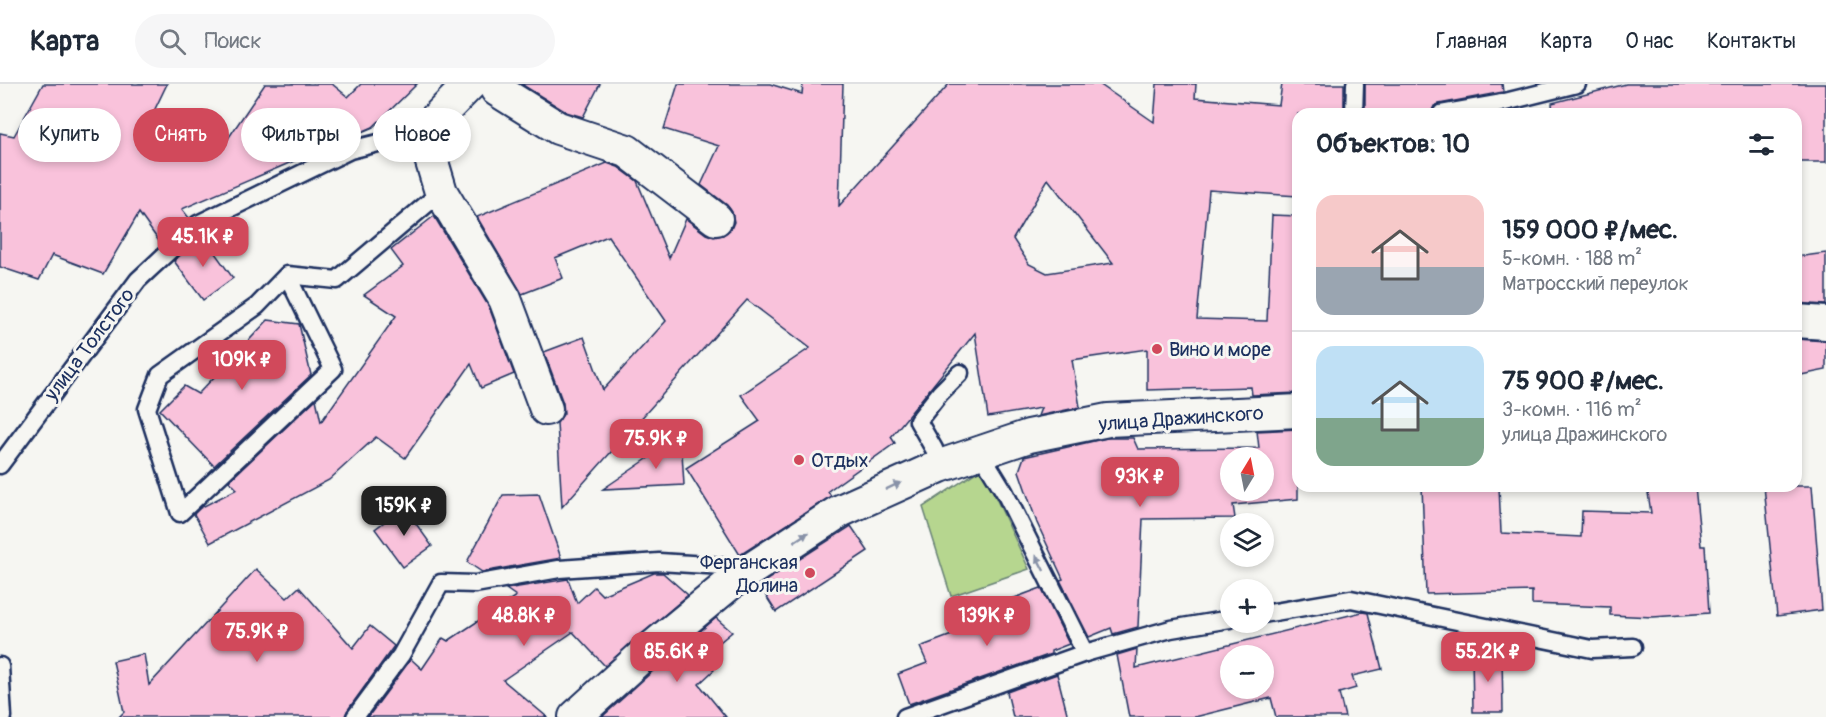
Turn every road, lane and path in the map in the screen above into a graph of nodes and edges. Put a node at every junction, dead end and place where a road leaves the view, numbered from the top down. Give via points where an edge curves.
1 (470, 84) edge
2 (494, 84) edge
3 (1355, 84) edge
4 (1577, 84) edge
5 (446, 108) edge
6 (1354, 108) edge
7 (1475, 108) edge
8 (373, 144) edge
9 (432, 162) edge
10 (441, 192) junction
11 (716, 219) dead end
12 (287, 275) junction
13 (1802, 321) edge
14 (1826, 322) edge
15 (960, 373) dead end
16 (546, 409) dead end
17 (1292, 411) edge
18 (976, 453) junction
19 (0, 465) edge
20 (940, 466) junction
21 (733, 581) junction
22 (1274, 612) edge
23 (1220, 621) edge
24 (1633, 647) dead end
25 (1085, 653) junction
26 (0, 666) edge
27 (3, 717) edge
28 (355, 717) edge
29 (575, 717) edge
30 (905, 717) edge

1 - 5 street
2 - 11 street via 497,90 558,128 627,151
3 - 6 lane
4 - 7 lane
8 - 19 lane, улица Толстого via 350,150 198,224 138,280
9 - 10 street
10 - 12 lane via 337,280
10 - 16 street via 505,298
12 - 12 lane via 258,306 160,375 147,409 180,513 333,369
13 - 14 street
15 - 20 lane via 918,421
17 - 18 street, улица Дражинского via 1108,420 1029,436
18 - 20 street, улица Дражинского
25 -> 18 lane via 1004,491 985,460
21 -> 20 street, улица Дражинского via 840,511
21 - 28 lane via 723,566 658,562 559,569 475,584 441,583 400,655
21 - 29 street, улица Дражинского
22 - 24 lane via 1351,598 1592,649
23 - 25 lane via 1171,629
25 - 30 lane
26 - 27 lane

